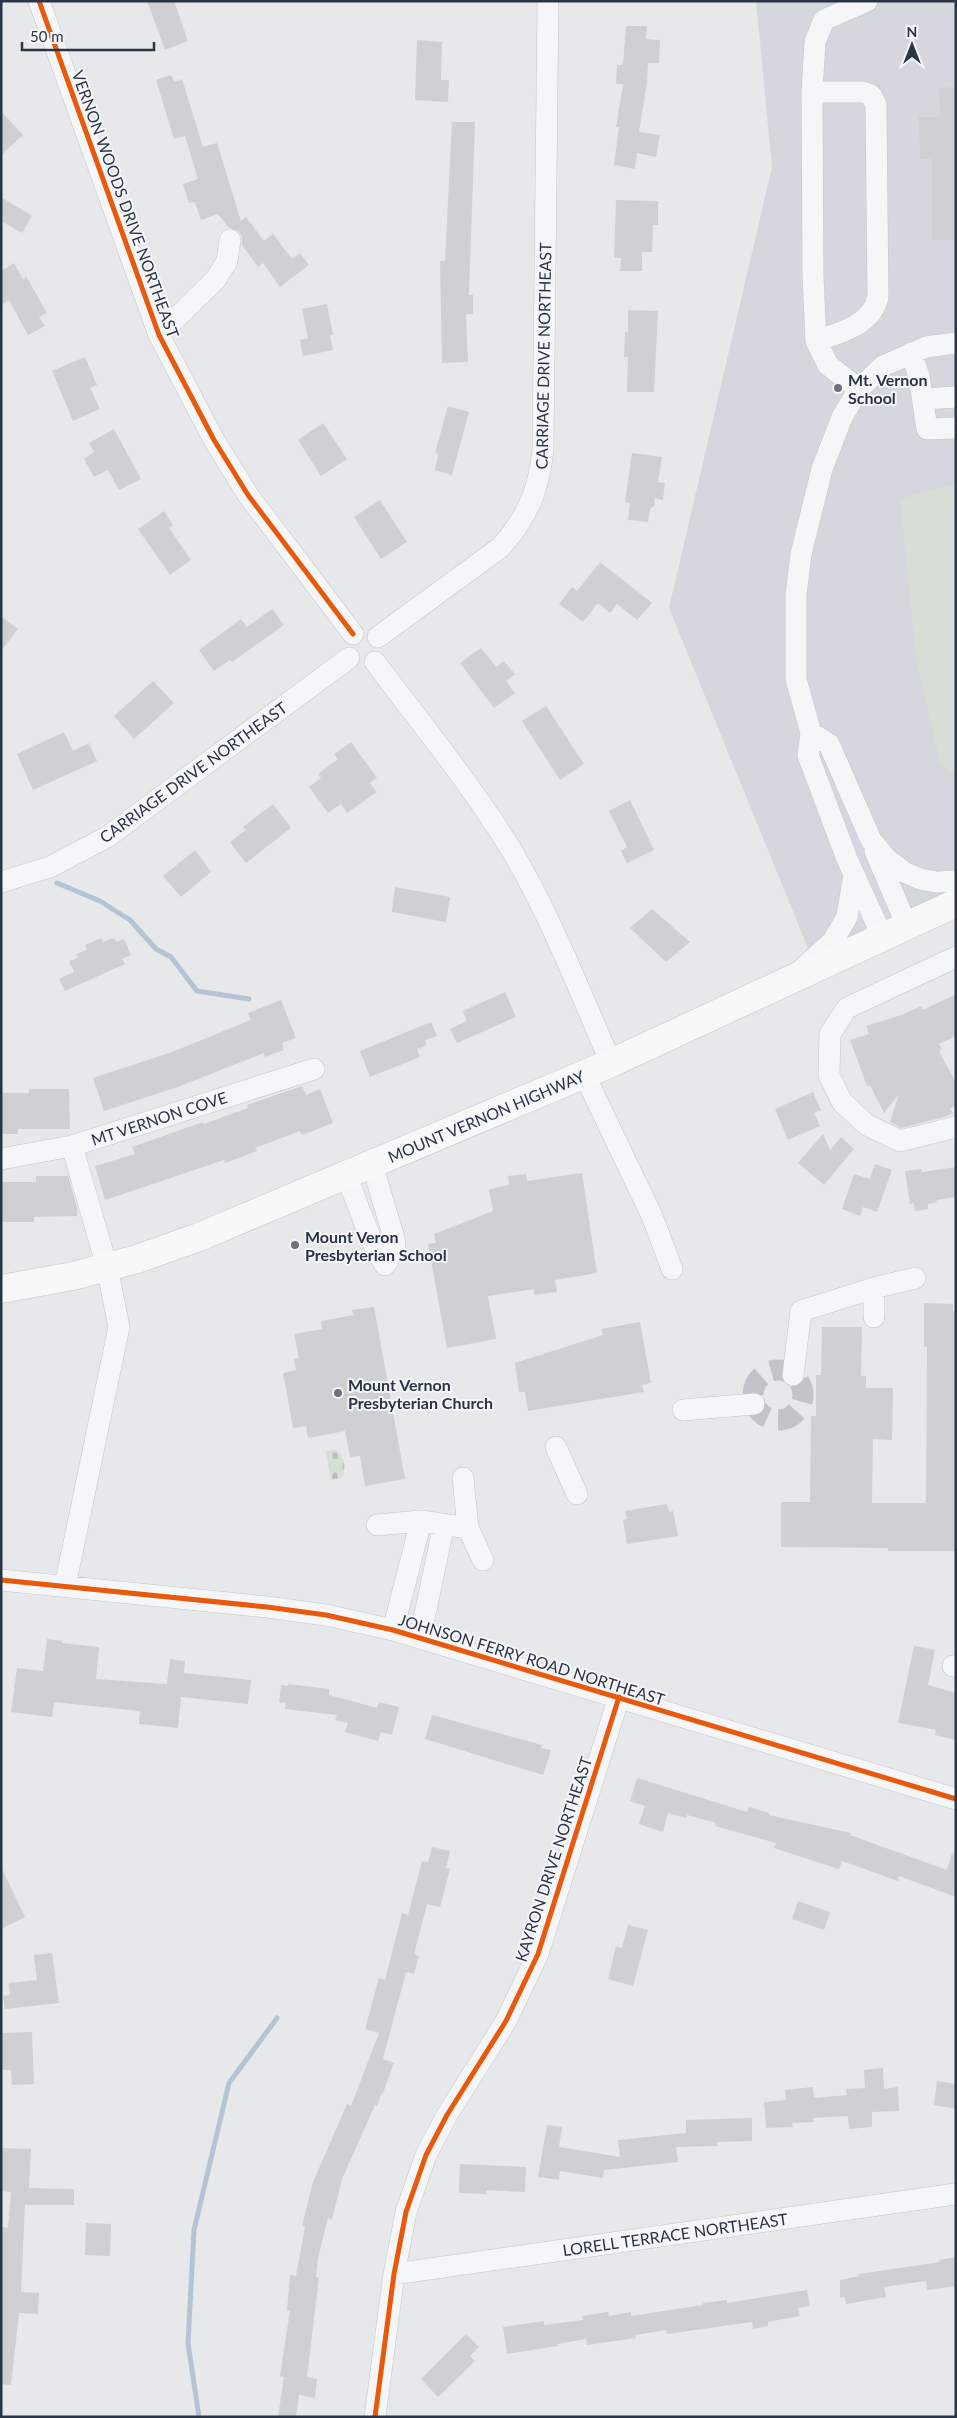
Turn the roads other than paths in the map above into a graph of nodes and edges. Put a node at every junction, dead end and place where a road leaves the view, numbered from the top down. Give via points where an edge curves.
1 (39, 1) edge
2 (548, 1) edge
3 (867, 1) edge
4 (812, 92) junction
5 (230, 240) dead end
6 (159, 335) junction
7 (816, 342) junction
8 (956, 343) edge
9 (911, 353) junction
10 (860, 389) junction
11 (956, 397) edge
12 (922, 399) junction
13 (956, 428) edge
14 (353, 634) junction
15 (378, 637) junction
16 (349, 658) junction
17 (375, 662) junction
18 (811, 733) junction
19 (870, 840) junction
20 (854, 874) junction
21 (956, 881) edge
22 (1, 882) edge
23 (956, 903) edge
24 (907, 926) junction
25 (883, 938) junction
26 (956, 957) edge
27 (786, 983) junction
28 (611, 1063) junction
29 (314, 1069) dead end
30 (584, 1074) junction
31 (956, 1127) edge
32 (72, 1146) junction
33 (1, 1159) edge
34 (372, 1164) junction
35 (346, 1175) junction
36 (107, 1267) junction
37 (672, 1269) dead end
38 (915, 1278) dead end
39 (874, 1288) junction
40 (1, 1289) edge
41 (874, 1317) dead end
42 (794, 1375) tunnel mouth
43 (754, 1404) dead end
44 (683, 1410) dead end
45 (556, 1447) dead end
46 (463, 1478) dead end
47 (577, 1494) dead end
48 (420, 1521) junction
49 (444, 1524) junction
50 (377, 1525) dead end
51 (468, 1528) junction
52 (483, 1560) dead end
53 (1, 1580) edge
54 (66, 1586) junction
55 (393, 1630) junction
56 (420, 1638) junction
57 (619, 1698) junction
58 (956, 1799) edge
59 (956, 2194) edge
60 (394, 2274) junction
61 (375, 2417) edge

1 - 6 street, VERNON WOODS DRIVE NORTHEAST
2 - 15 street, CARRIAGE DRIVE NORTHEAST via 543,450 540,478 527,513 501,547
3 - 4 street via 824,20 815,42
4 - 7 street
4 - 7 street via 863,92 871,95 876,105 876,307 861,323
5 - 6 street via 227,260 216,279
6 - 14 street, VERNON WOODS DRIVE NORTHEAST via 214,440 248,495
7 - 10 street via 828,365
8 - 9 street via 926,347
9 - 10 street via 883,366
9 - 12 street
10 - 18 street via 842,417 822,469 801,554 796,595 796,679
11 - 12 street
12 - 13 street via 927,429
14 - 15 street via 370,630
14 - 16 street via 347,643
15 - 17 street via 381,649
16 - 17 street via 361,666
16 - 22 street, CARRIAGE DRIVE NORTHEAST via 107,837 50,866
17 - 28 street via 471,790 509,847 544,912
18 - 19 street via 829,744
18 - 20 street via 808,755
19 - 21 street via 904,872 936,882
19 - 24 street
20 - 25 street
20 - 27 street via 847,917 832,941
23 - 24 main road, MOUNT VERNON HIGHWAY
24 - 25 main road, MOUNT VERNON HIGHWAY
25 - 27 main road, MOUNT VERNON HIGHWAY
26 - 31 street via 847,1008 830,1034 829,1075 842,1102 867,1125 900,1141
27 - 28 main road, MOUNT VERNON HIGHWAY
28 - 30 main road, MOUNT VERNON HIGHWAY
29 - 32 street, MT VERNON COVE
30 - 34 main road, MOUNT VERNON HIGHWAY
30 - 37 street via 652,1216
32 - 33 street, MT VERNON COVE
32 - 36 street
34 - 35 main road, MOUNT VERNON HIGHWAY
34 - 35 street via 394,1238 395,1249 385,1265 372,1244
35 - 36 main road, MOUNT VERNON HIGHWAY via 199,1236
36 - 40 main road, MOUNT VERNON HIGHWAY
36 - 54 street via 119,1328
38 - 39 street
39 - 41 street
39 - 42 street via 801,1311
43 - 44 street
45 - 47 street
46 - 51 street
48 - 49 street
48 - 50 street
48 - 55 street
49 - 51 street
49 - 56 street
51 - 52 street
53 - 54 street, JOHNSON FERRY ROAD NORTHEAST
54 - 55 street, JOHNSON FERRY ROAD NORTHEAST via 267,1607 326,1615
55 - 56 street, JOHNSON FERRY ROAD NORTHEAST
56 - 57 street, JOHNSON FERRY ROAD NORTHEAST
57 - 58 street, JOHNSON FERRY ROAD NORTHEAST
57 - 60 street, KAYRON DRIVE NORTHEAST via 538,1954 506,2021 426,2154 406,2212
59 - 60 street, LORELL TERRACE NORTHEAST
60 - 61 street, KAYRON DRIVE NORTHEAST

